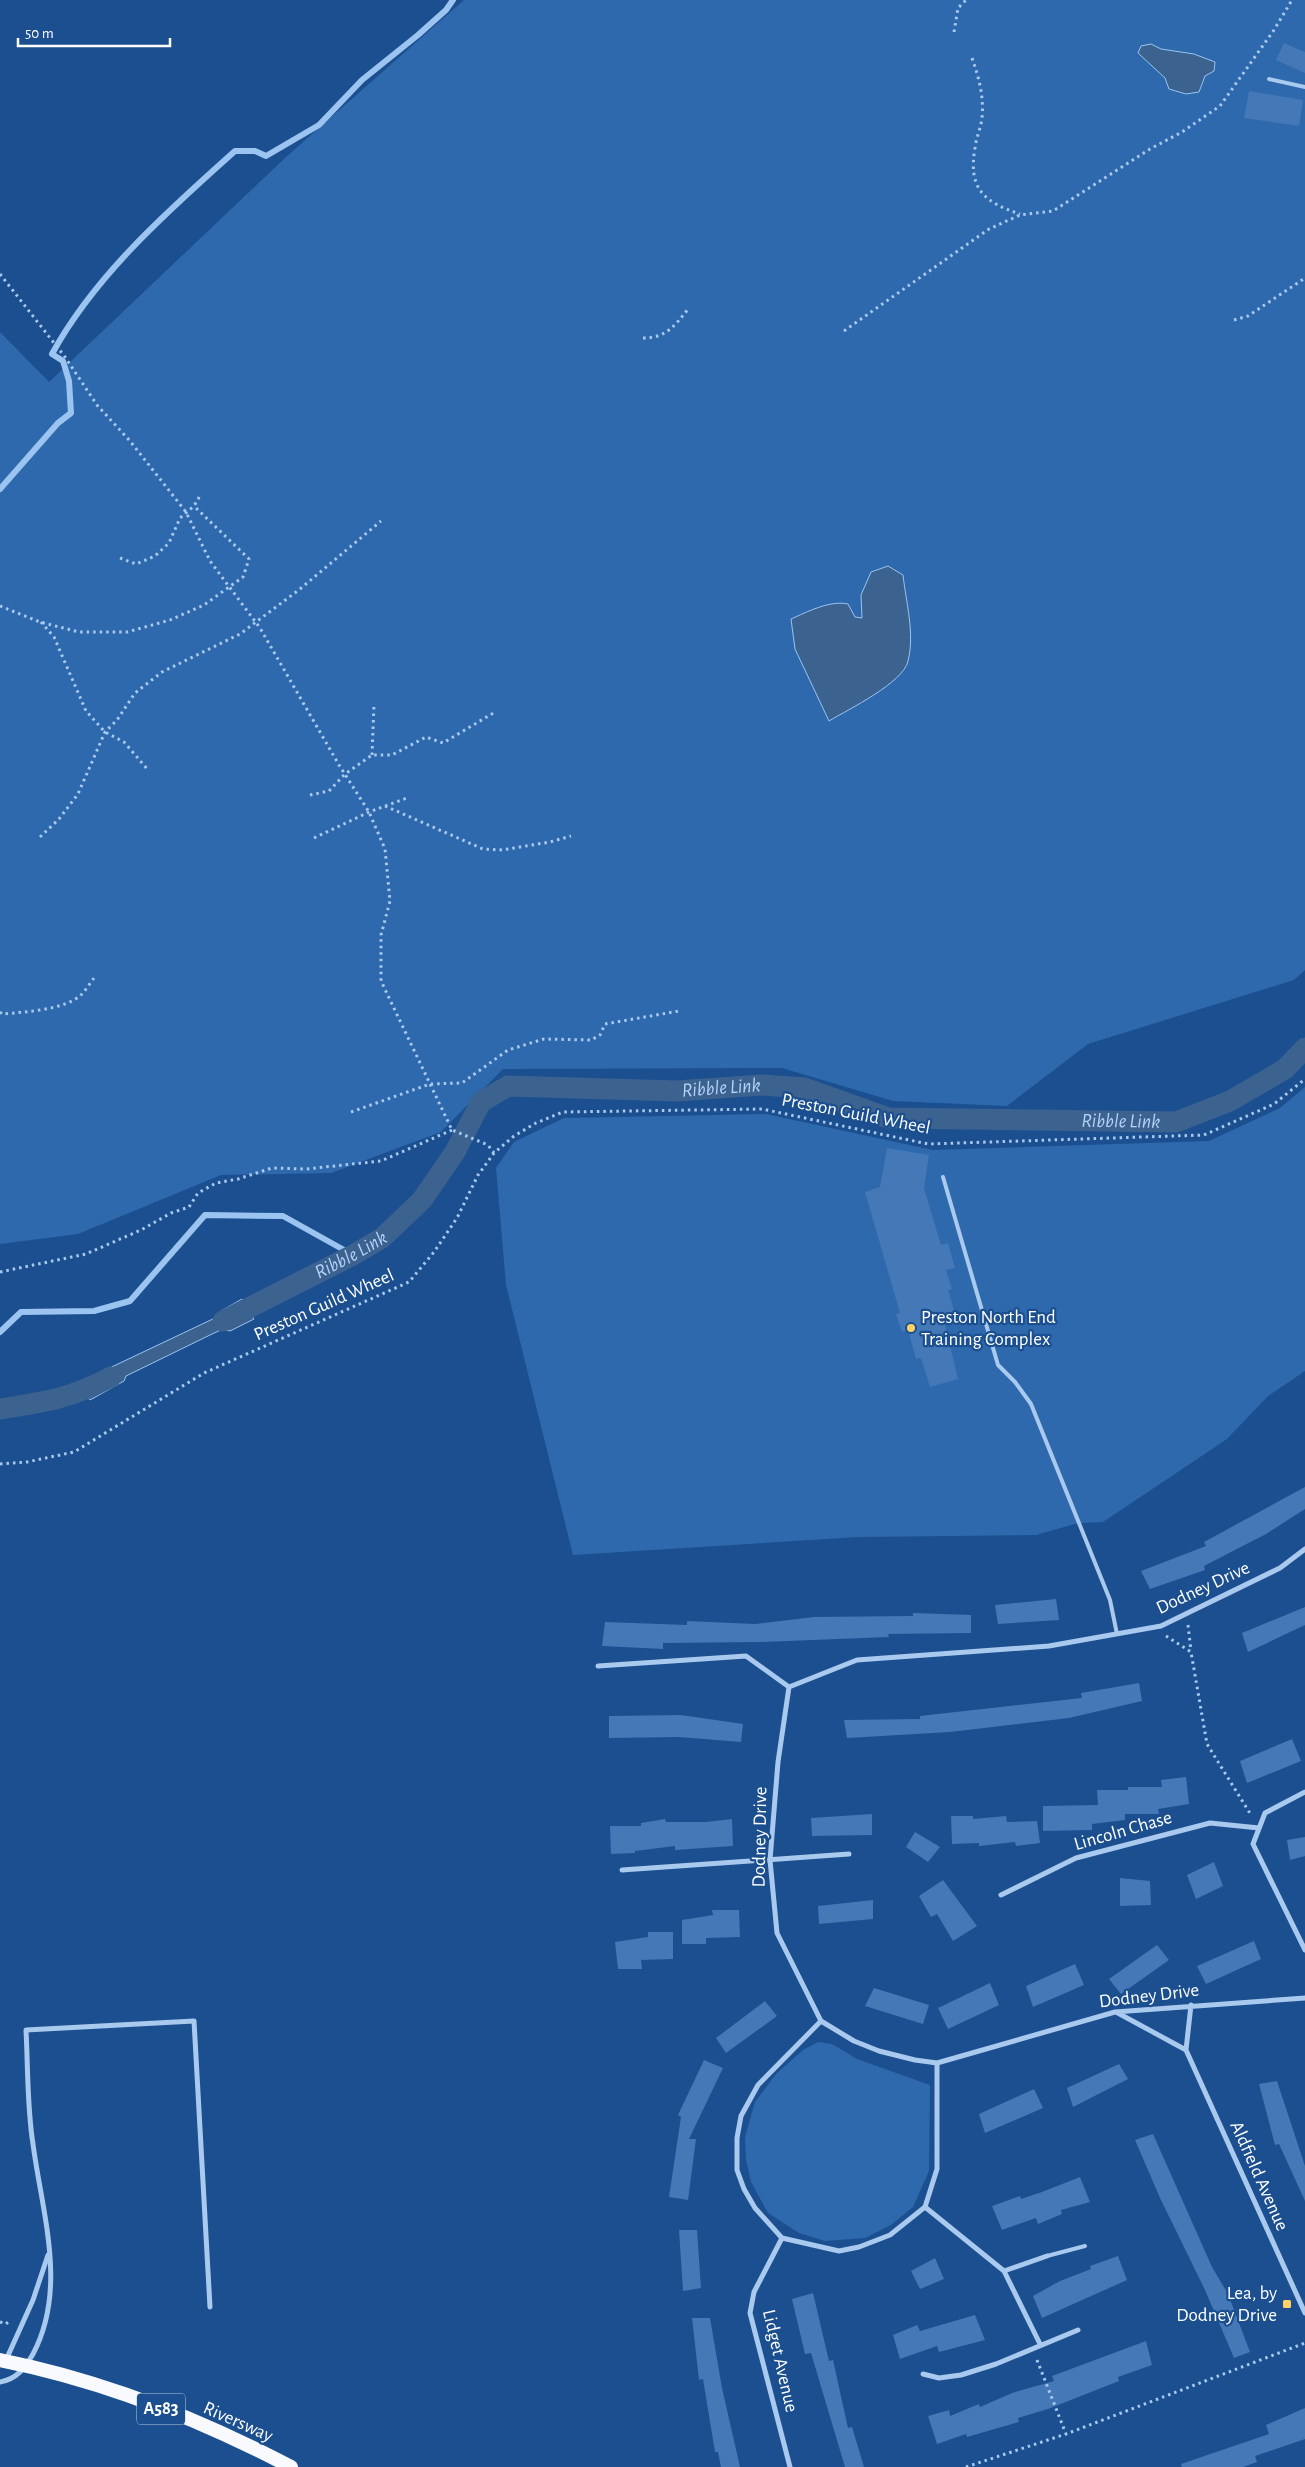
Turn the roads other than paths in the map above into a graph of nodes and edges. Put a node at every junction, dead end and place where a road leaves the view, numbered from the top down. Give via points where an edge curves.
1 (1269, 80) dead end
2 (1305, 87) edge
3 (943, 1177) dead end
4 (1305, 1549) edge
5 (1117, 1634) junction
6 (598, 1666) dead end
7 (789, 1687) junction
8 (1305, 1792) edge
9 (1259, 1828) junction
10 (849, 1854) dead end
11 (770, 1860) junction
12 (622, 1870) dead end
13 (1001, 1895) dead end
14 (1305, 1950) edge
15 (1305, 1998) edge
16 (1191, 2005) junction
17 (1115, 2012) junction
18 (821, 2021) junction
19 (1186, 2050) junction
20 (936, 2063) junction
21 (925, 2207) junction
22 (782, 2238) junction
23 (1084, 2246) dead end
24 (48, 2254) junction
25 (1046, 2256) joint
26 (1004, 2271) junction
27 (210, 2307) dead end
28 (1305, 2313) edge
29 (1078, 2330) dead end
30 (1040, 2344) junction
31 (3, 2361) edge
32 (26, 2366) junction
33 (924, 2374) dead end
34 (0, 2382) edge
35 (291, 2467) edge
36 (790, 2467) edge

1 - 2 lane
3 - 5 lane via 998,1364 1031,1404 1110,1600
4 - 5 street, Dodney Drive via 1280,1568 1187,1613 1153,1628
5 - 7 street, Dodney Drive via 1049,1646 857,1660
6 - 7 street via 746,1656
7 - 11 street, Dodney Drive via 778,1762
8 - 9 street via 1265,1812
9 - 13 street, Lincoln Chase via 1201,1825 1076,1858
9 - 14 street via 1253,1844
10 - 11 street
11 - 12 street
11 - 18 street, Dodney Drive via 777,1933
15 - 16 street, Dodney Drive
16 - 17 street, Dodney Drive
16 - 19 street
17 - 19 street
17 - 20 street, Dodney Drive
18 - 20 street, Dodney Drive via 854,2041 879,2051
18 - 22 street via 758,2085 741,2116 737,2135 737,2170 744,2189 755,2208
19 - 28 street, Aldfield Avenue
20 - 21 street via 937,2169
21 - 22 street via 890,2236 859,2247 839,2251
21 - 26 street
22 - 36 street, Lidget Avenue via 754,2292 750,2313
23 - 25 lane
24 - 27 street via 32,2143 26,2030 194,2021
24 - 31 street via 33,2300
24 - 32 street via 52,2274 49,2305 40,2339
25 - 26 street
26 - 30 street
29 - 30 street
30 - 33 street via 996,2364 961,2375 939,2378
31 - 32 highway, Riversway / A583
32 - 34 street via 13,2378
32 - 35 highway, Riversway / A583 via 125,2394

